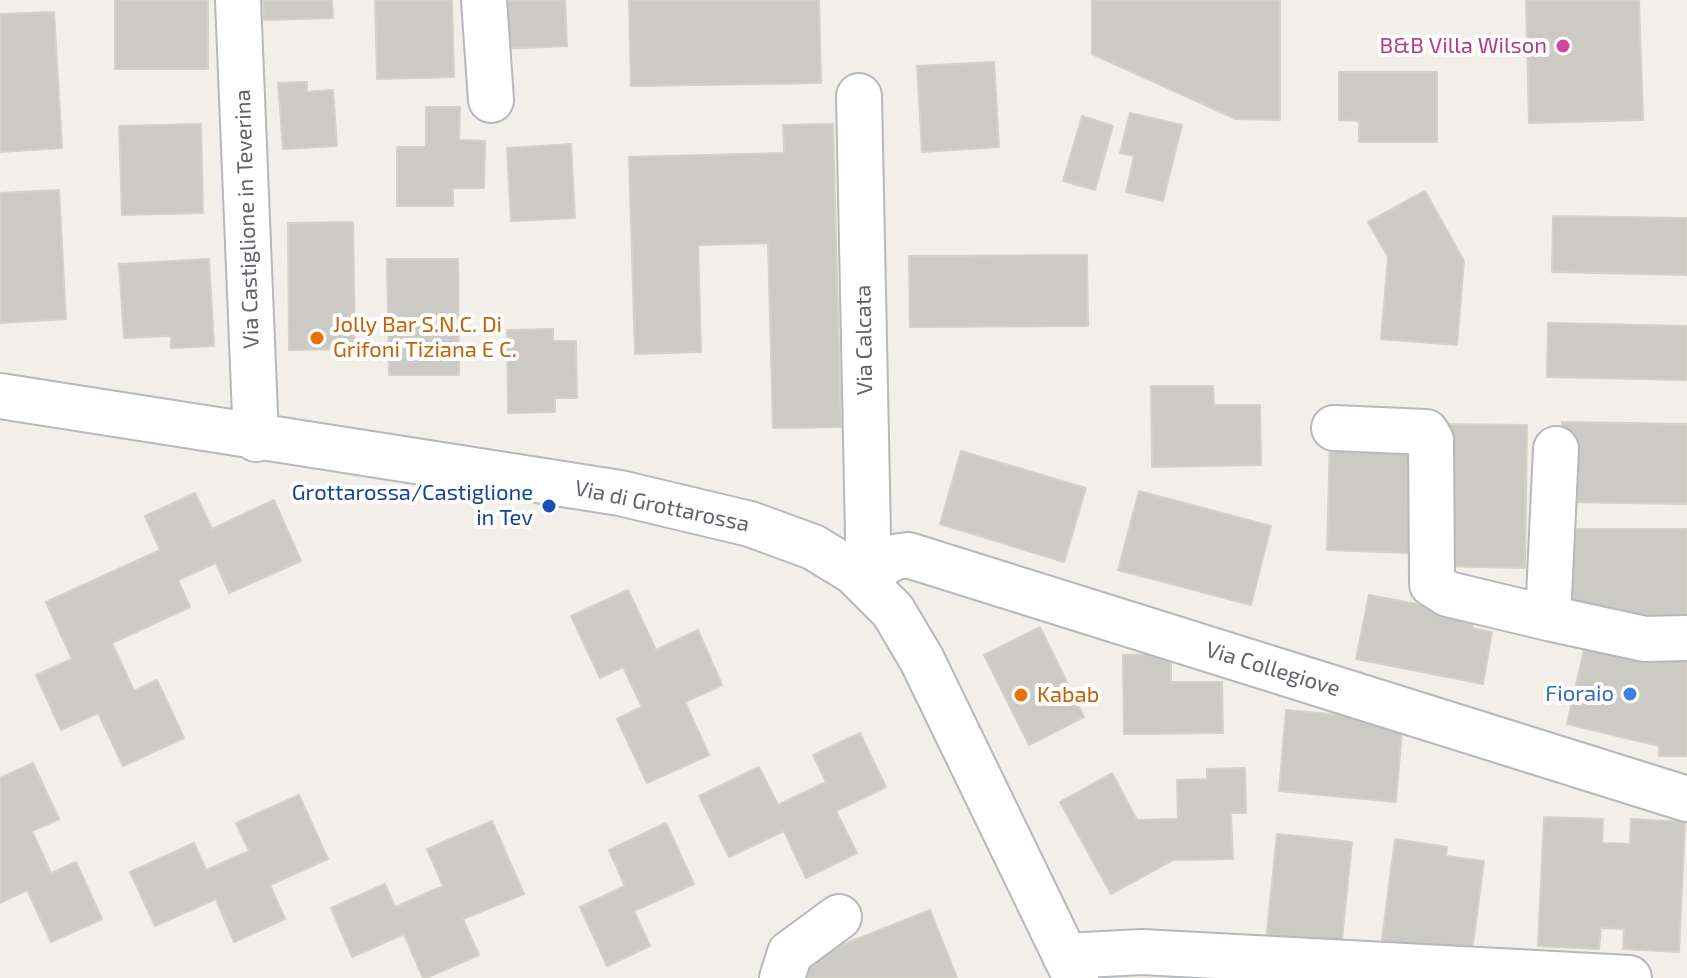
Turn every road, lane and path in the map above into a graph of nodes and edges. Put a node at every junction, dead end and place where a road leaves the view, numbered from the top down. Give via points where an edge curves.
1 (238, 0) edge
2 (484, 0) edge
3 (859, 96) dead end
4 (491, 100) dead end
5 (0, 396) edge
6 (1334, 428) dead end
7 (256, 439) junction
8 (1556, 449) dead end
9 (869, 585) junction
10 (1548, 618) junction
11 (1687, 638) edge
12 (1687, 799) edge
13 (839, 917) dead end
14 (1070, 967) edge
15 (782, 978) edge
16 (1629, 978) edge

1 - 7 street, Via Castiglione in Teverina
2 - 4 street
3 - 9 street, Via Calcata
5 - 7 street, Via di Grottarossa
6 - 10 street via 1426,432 1431,440 1432,584 1448,594
7 - 9 street, Via di Grottarossa via 665,503 750,524 813,547
8 - 10 street
9 - 12 street, Via Collegiove via 881,565 908,555
9 - 14 street, Via di Grottarossa via 893,611 922,660
10 - 11 street via 1645,639
13 - 15 street via 790,953
14 - 16 street via 1142,952

